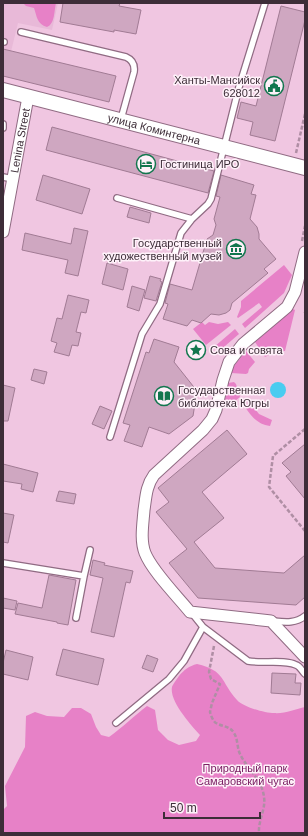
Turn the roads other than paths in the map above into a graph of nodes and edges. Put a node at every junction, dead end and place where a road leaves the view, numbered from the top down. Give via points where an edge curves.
1 (265, 3) edge
2 (21, 32) dead end
3 (3, 90) edge
4 (28, 97) junction
5 (120, 121) junction
6 (3, 124) edge
7 (3, 128) edge
8 (225, 147) junction
9 (303, 162) edge
10 (8, 178) edge
11 (117, 198) dead end
12 (192, 219) junction
13 (3, 232) edge
14 (305, 252) edge
15 (110, 437) dead end
16 (90, 550) dead end
17 (3, 563) edge
18 (84, 576) junction
19 (190, 612) junction
20 (305, 616) edge
21 (76, 618) dead end
22 (272, 621) junction
23 (203, 627) junction
24 (305, 657) edge
25 (305, 674) edge
26 (116, 723) dead end

1 - 8 lane via 239,88
2 - 5 lane via 131,60 134,72
3 - 4 street, улица Коминтерна
4 - 5 street, улица Коминтерна
4 - 10 street, Lenina Street
5 - 8 street, улица Коминтерна
6 - 7 lane
8 - 9 street, улица Коминтерна
8 - 12 lane via 211,198
10 - 13 street, Lenina Street
11 - 12 lane
12 - 15 lane via 182,233 160,304 142,334
14 - 19 street via 287,308 243,344 234,355 225,373 212,419 154,475 146,490 143,522 145,552 151,564
16 - 18 lane
17 - 18 lane
18 - 21 lane
19 - 22 street
19 - 23 lane
20 - 22 lane via 291,622
22 - 24 street
23 - 25 lane via 248,661 292,663 298,665
23 - 26 lane via 184,661 169,679

